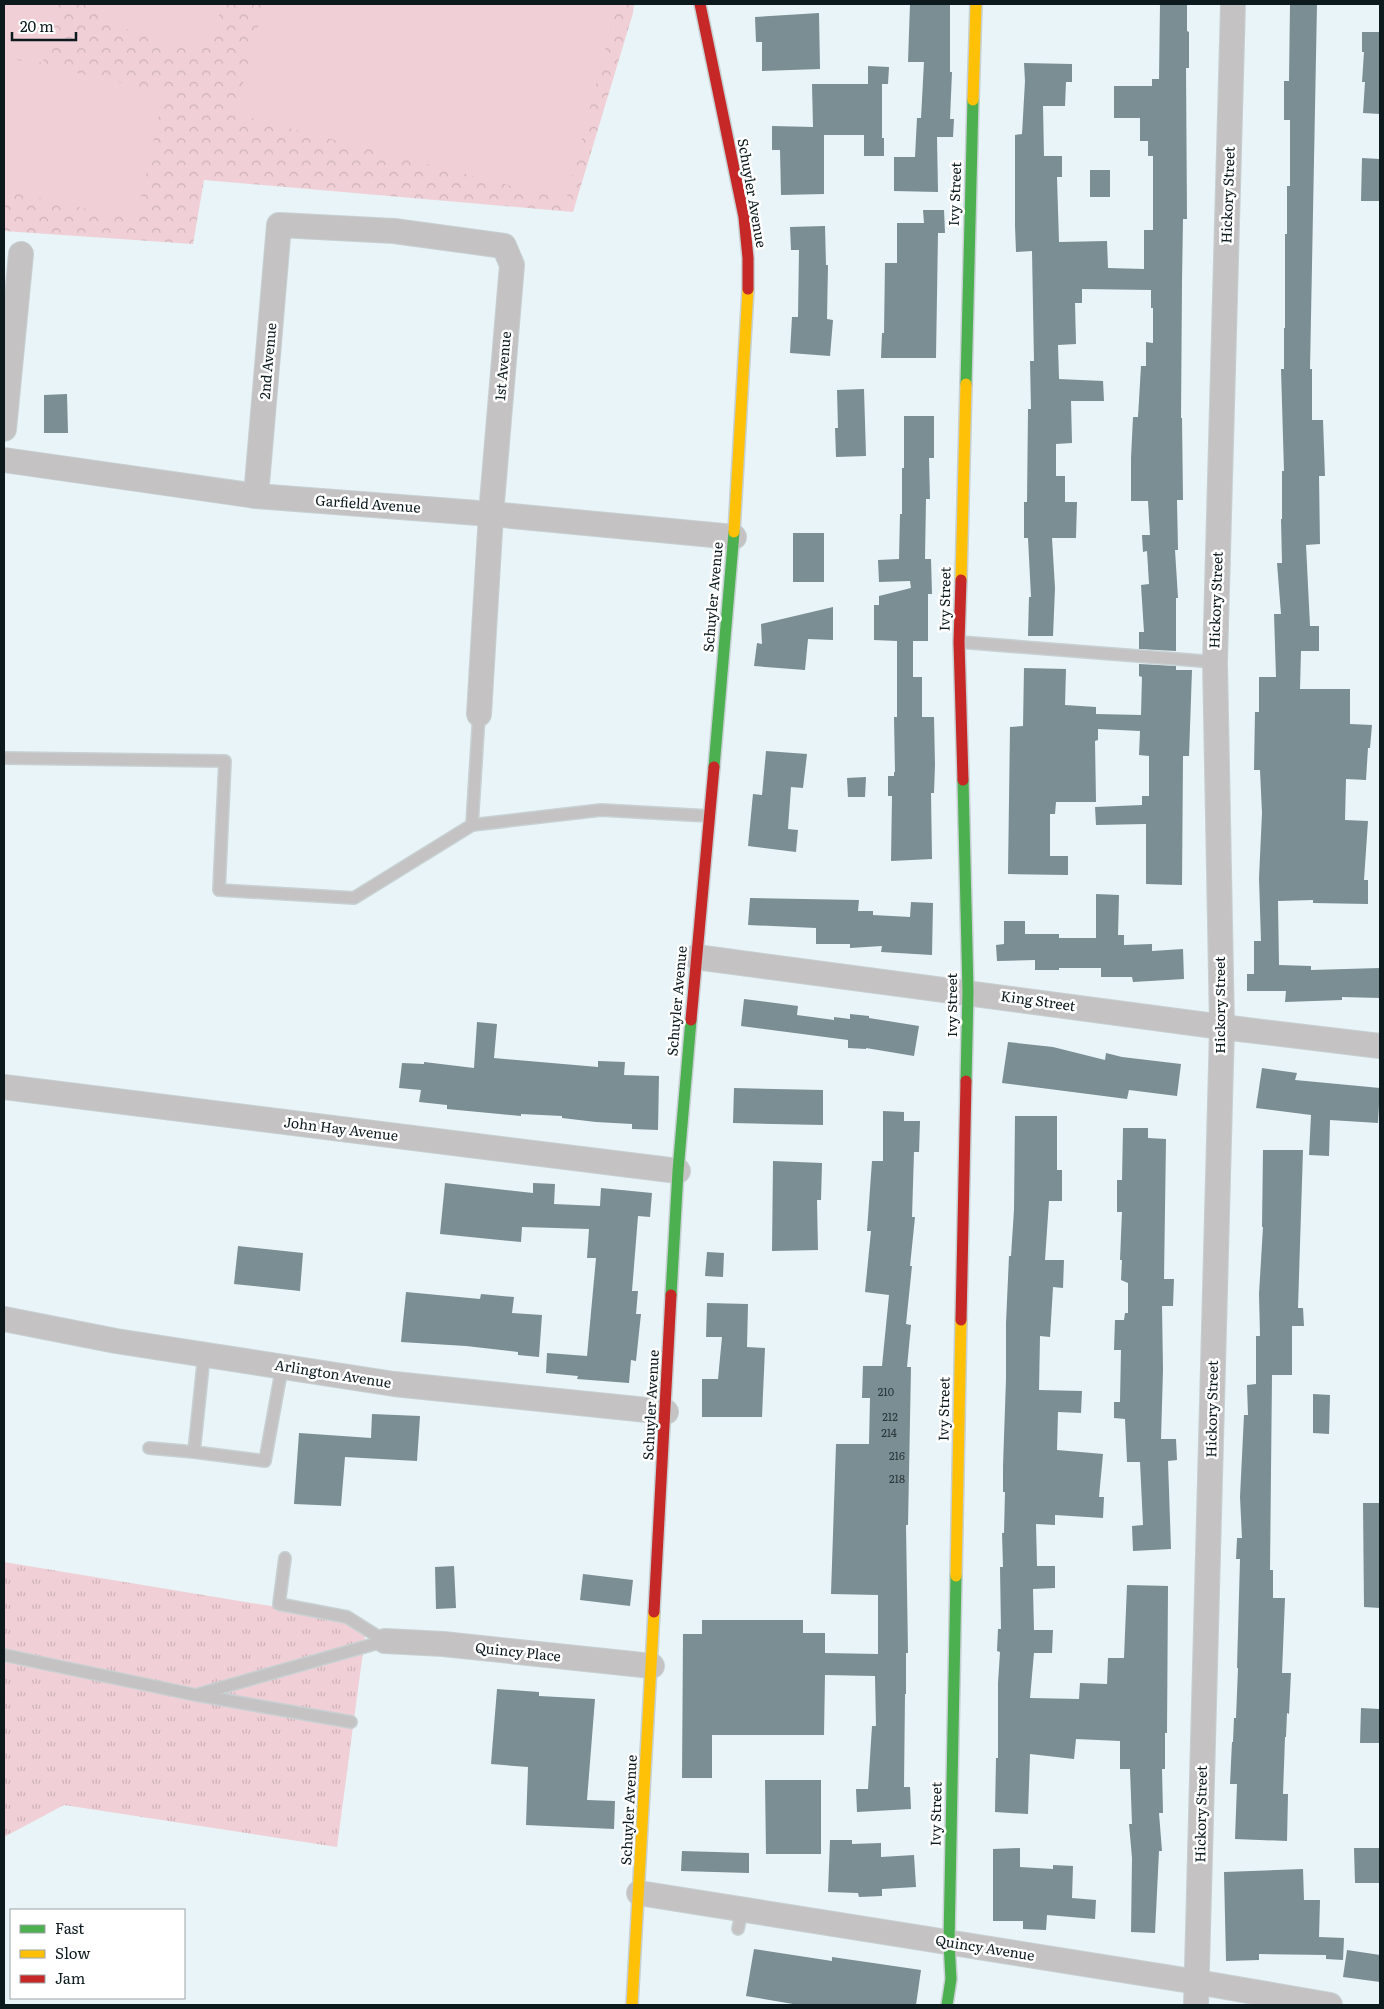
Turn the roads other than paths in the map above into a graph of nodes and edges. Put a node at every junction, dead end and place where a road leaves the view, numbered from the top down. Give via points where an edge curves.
1 (700, 4) edge
2 (976, 4) edge
3 (1233, 4) edge
4 (279, 226) joint
5 (21, 254) dead end
6 (4, 429) edge
7 (4, 460) edge
8 (256, 496) junction
9 (491, 514) junction
10 (734, 538) junction
11 (959, 642) junction
12 (1215, 662) junction
13 (479, 714) joint
14 (4, 758) edge
15 (709, 816) junction
16 (472, 825) junction
17 (696, 957) junction
18 (968, 992) junction
19 (1222, 1027) junction
20 (1380, 1046) edge
21 (4, 1088) edge
22 (678, 1171) junction
23 (4, 1319) edge
24 (204, 1355) junction
25 (282, 1367) junction
26 (666, 1412) junction
27 (149, 1448) dead end
28 (194, 1452) junction
29 (285, 1558) dead end
30 (385, 1641) junction
31 (4, 1655) edge
32 (652, 1666) junction
33 (196, 1695) junction
34 (351, 1722) dead end
35 (639, 1893) junction
36 (949, 1943) junction
37 (1197, 1982) junction
38 (632, 2005) edge
39 (947, 2005) edge
40 (1196, 2005) edge
41 (1330, 2005) edge

1 - 10 main road, Schuyler Avenue via 744,217 748,258
2 - 11 main road, Ivy Street
3 - 12 street, Hickory Street
4 - 8 street, 2nd Avenue
4 - 9 street, 1st Avenue via 394,231 504,246 512,264
5 - 6 street
7 - 8 street, Garfield Avenue
8 - 9 street, Garfield Avenue
9 - 10 street, Garfield Avenue
9 - 13 street, 1st Avenue
10 - 15 main road, Schuyler Avenue
11 - 12 lane
11 - 18 main road, Ivy Street
12 - 19 street, Hickory Street
13 - 16 lane
14 - 16 lane via 225,761 219,890 354,898
15 - 16 lane via 601,810
15 - 17 main road, Schuyler Avenue
17 - 18 street, King Street
17 - 22 main road, Schuyler Avenue
18 - 19 street, King Street
18 - 36 main road, Ivy Street
19 - 20 street, King Street
19 - 37 street, Hickory Street
21 - 22 street, John Hay Avenue
22 - 26 main road, Schuyler Avenue
23 - 24 street, Arlington Avenue
24 - 25 street, Arlington Avenue
24 - 28 lane
25 - 26 street, Arlington Avenue via 394,1384
25 - 28 lane via 265,1461
26 - 32 main road, Schuyler Avenue
27 - 28 lane
29 - 30 lane via 279,1604 347,1617
30 - 32 street, Quincy Place
30 - 33 lane
31 - 33 lane
32 - 35 main road, Schuyler Avenue
33 - 34 lane
35 - 36 street, Quincy Avenue via 740,1919
35 - 38 main road, Schuyler Avenue
36 - 37 street, Quincy Avenue
36 - 39 main road, Ivy Street via 951,1979
37 - 40 street, Hickory Street
37 - 41 street, Quincy Avenue

